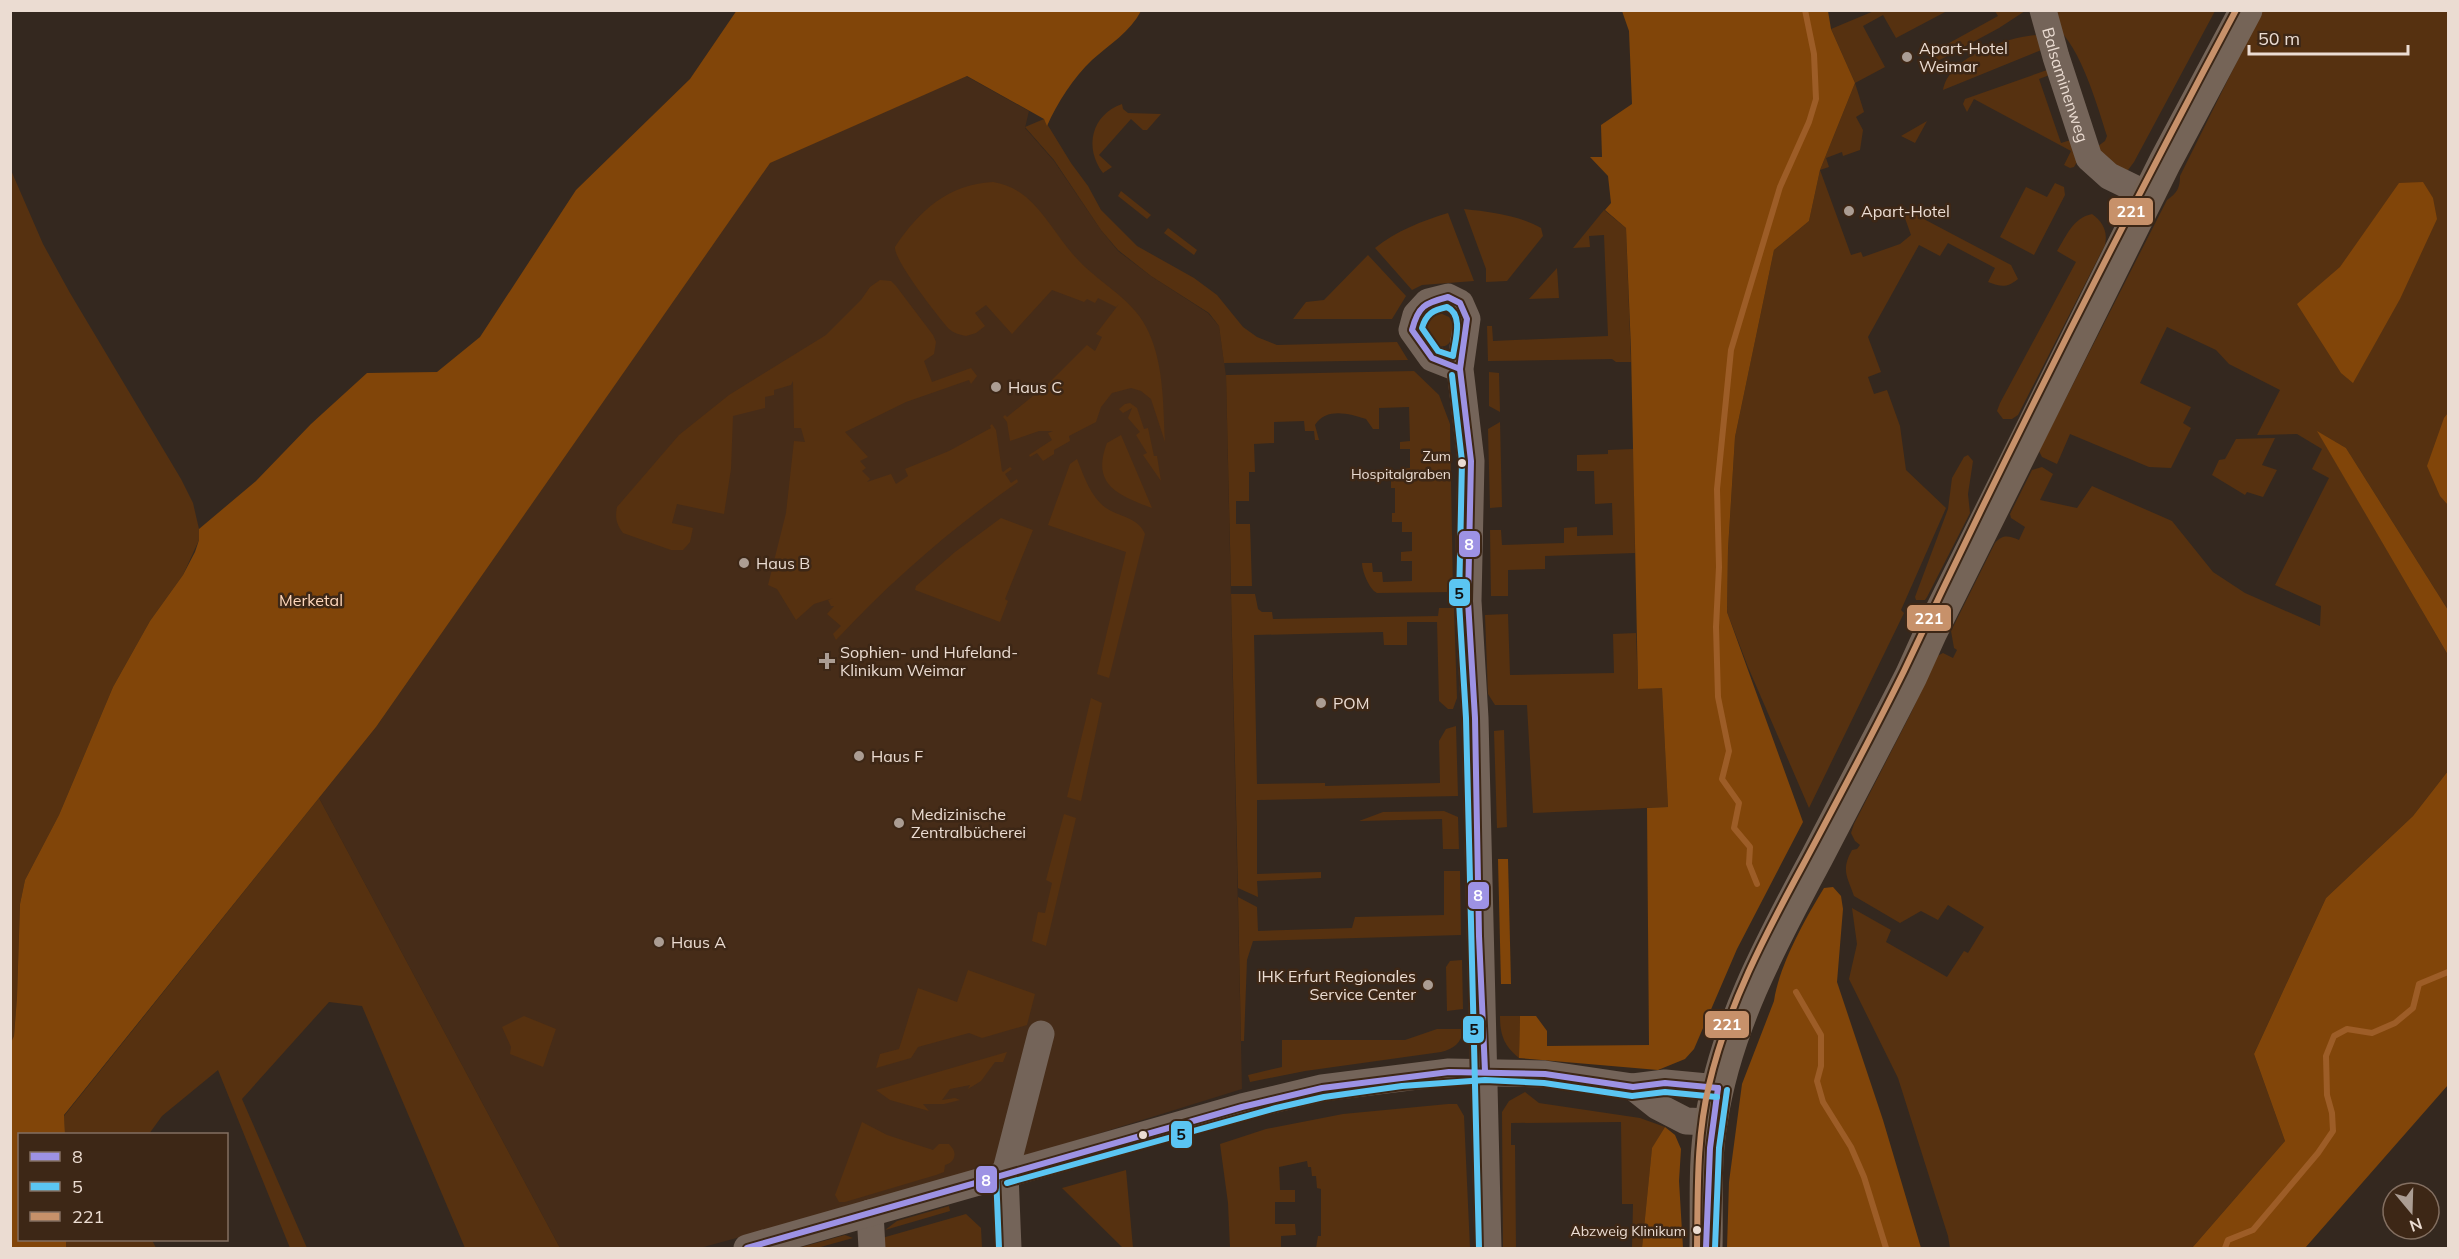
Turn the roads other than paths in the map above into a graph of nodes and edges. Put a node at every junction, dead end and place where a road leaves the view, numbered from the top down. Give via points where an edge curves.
1 (2043, 10) edge
2 (2246, 10) edge
3 (2150, 196) junction
4 (1460, 369) dead end
5 (1041, 1034) dead end
6 (1485, 1071) junction
7 (1633, 1087) junction
8 (1718, 1088) junction
9 (1711, 1122) junction
10 (1005, 1174) junction
11 (870, 1212) junction
12 (747, 1248) edge
13 (872, 1248) edge
14 (1008, 1248) edge
15 (1488, 1248) edge
16 (1706, 1248) edge

1 - 3 street, Balsaminenweg via 2089,158 2109,176
2 - 3 main road
3 - 8 main road via 1911,676 1777,933 1730,1041
4 - 6 street via 1471,461 1468,601
5 - 10 street
6 - 7 street via 1545,1074
6 - 10 street via 1401,1077 1284,1096
6 - 15 street
7 - 8 street via 1672,1083
7 - 9 street via 1657,1106 1686,1121
8 - 9 main road
9 - 16 main road
10 - 11 street
10 - 14 street
11 - 12 street
11 - 13 street

